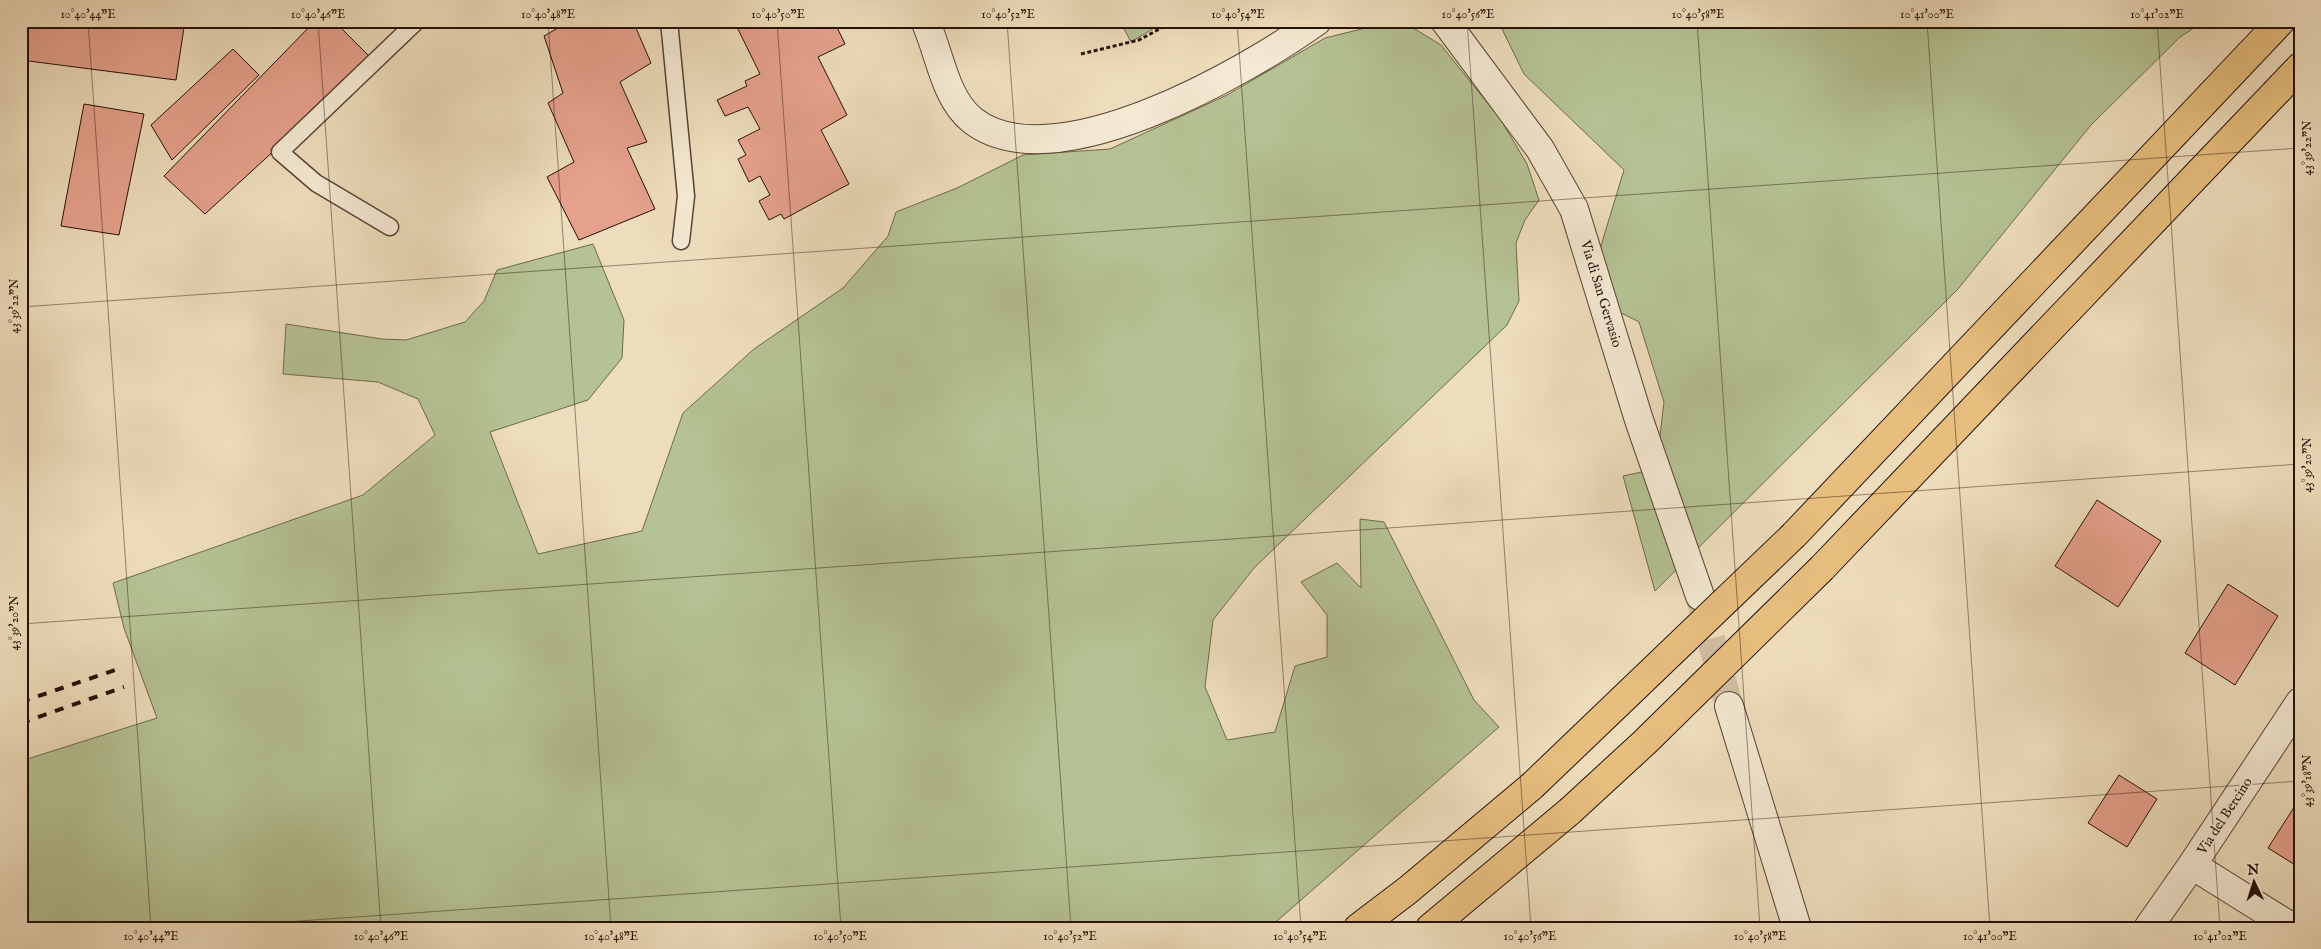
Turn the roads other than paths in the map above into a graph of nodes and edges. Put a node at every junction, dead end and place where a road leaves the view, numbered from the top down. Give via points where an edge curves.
1 (417, 21) edge
2 (668, 21) edge
3 (925, 21) edge
4 (1317, 21) edge
5 (1445, 21) edge
6 (2281, 21) edge
7 (2300, 67) edge
8 (390, 227) dead end
9 (681, 241) dead end
10 (1700, 596) tunnel mouth
11 (2300, 702) edge
12 (1729, 706) tunnel mouth
13 (2192, 865) junction
14 (1358, 928) edge
15 (1430, 928) edge
16 (1797, 928) edge
17 (2148, 928) edge
18 (2293, 928) edge

1 - 8 lane via 280,152 316,183
2 - 9 lane via 686,196
3 - 4 street via 947,82 972,119 1002,135 1027,139 1092,133 1172,104 1283,46
5 - 10 street, Via di San Gervasio via 1540,149 1574,209 1639,420
6 - 14 highway, bridge via 1794,535 1532,786
7 - 15 highway, bridge via 1822,568 1570,811
11 - 13 street, Via del Bercino
12 - 16 street
13 - 17 street, Via del Bercino
13 - 18 street

